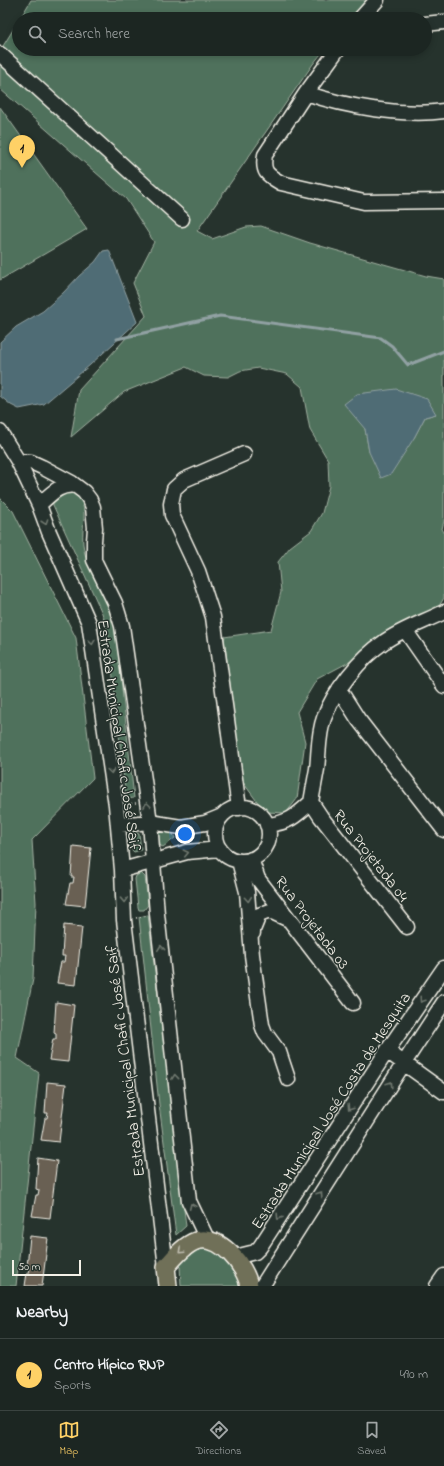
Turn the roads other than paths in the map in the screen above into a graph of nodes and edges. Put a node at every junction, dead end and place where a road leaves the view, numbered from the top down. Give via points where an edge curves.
1 (377, 0) edge
2 (369, 12) edge
3 (444, 22) edge
4 (432, 23) edge
5 (0, 54) edge
6 (333, 56) edge
7 (306, 93) junction
8 (444, 111) edge
9 (444, 201) edge
10 (182, 219) dead end
11 (0, 432) edge
12 (244, 454) dead end
13 (18, 461) junction
14 (76, 486) junction
15 (39, 505) junction
16 (444, 612) edge
17 (405, 630) junction
18 (444, 686) edge
19 (339, 689) junction
20 (311, 802) junction
21 (239, 808) junction
22 (222, 816) junction
23 (150, 822) junction
24 (118, 825) junction
25 (267, 825) junction
26 (444, 830) edge
27 (220, 849) junction
28 (245, 860) junction
29 (153, 862) junction
30 (122, 870) junction
31 (289, 920) junction
32 (407, 927) dead end
33 (252, 955) junction
34 (444, 968) edge
35 (444, 1002) edge
36 (353, 1003) dead end
37 (387, 1051) junction
38 (404, 1063) junction
39 (288, 1079) dead end
40 (444, 1092) edge
41 (208, 1241) junction
42 (235, 1257) junction
43 (166, 1267) junction
44 (444, 1276) edge
45 (168, 1286) edge
46 (249, 1286) edge
47 (262, 1286) edge
48 (437, 1286) edge

1 - 2 street
3 - 4 street
5 - 10 street
6 - 7 street
7 - 8 street via 322,99 387,111
7 - 9 street via 264,155 263,166 269,176 281,183 364,202
11 - 13 street
12 - 21 street via 184,480 174,489 171,504 172,515 198,571 213,617
13 - 14 street, Estrada Municipal Chafic José Saif via 31,462
13 - 15 street, Estrada Municipal Chafic José Saif
14 - 15 street via 65,485 59,488
23 -> 14 street, Estrada Municipal Chafic José Saif via 122,626 115,603 94,560 96,528 93,507 84,492
15 -> 24 street, Estrada Municipal Chafic José Saif via 48,532 89,623
16 - 17 street
17 - 18 street
17 - 19 street via 372,650
19 - 20 street via 323,719
19 - 26 street via 358,719
20 - 25 street via 292,819 280,824
20 - 32 street, Rua Projetada 04
21 - 22 street via 230,810
21 - 25 street via 248,808 256,812
22 - 23 street via 205,823 181,827
22 - 27 street via 215,835
23 - 24 street
23 - 29 street, Estrada Municipal Chafic José Saif
24 - 30 street, Estrada Municipal Chafic José Saif
25 - 28 street via 268,843 261,853
27 - 28 street via 228,857
29 -> 27 street via 187,852
28 - 31 street, Rua Projetada 03
28 -> 33 street
29 - 30 street
41 -> 29 street, Estrada Municipal Chafic José Saif via 189,1200
30 -> 43 street, Estrada Municipal Chafic José Saif via 124,920
31 - 33 street via 270,911 259,915 253,930
31 - 36 street, Rua Projetada 03
33 - 39 street via 264,1033 279,1052
34 -> 37 street, Estrada Municipal José Costa de Mesquita
35 - 38 street
37 - 38 street
37 -> 42 street, Estrada Municipal José Costa de Mesquita via 260,1247 255,1252
38 - 40 street
47 -> 38 street
41 - 42 main road via 226,1249
41 -> 43 main road via 195,1241 188,1245
42 - 46 main road
43 - 45 main road
44 - 48 street

